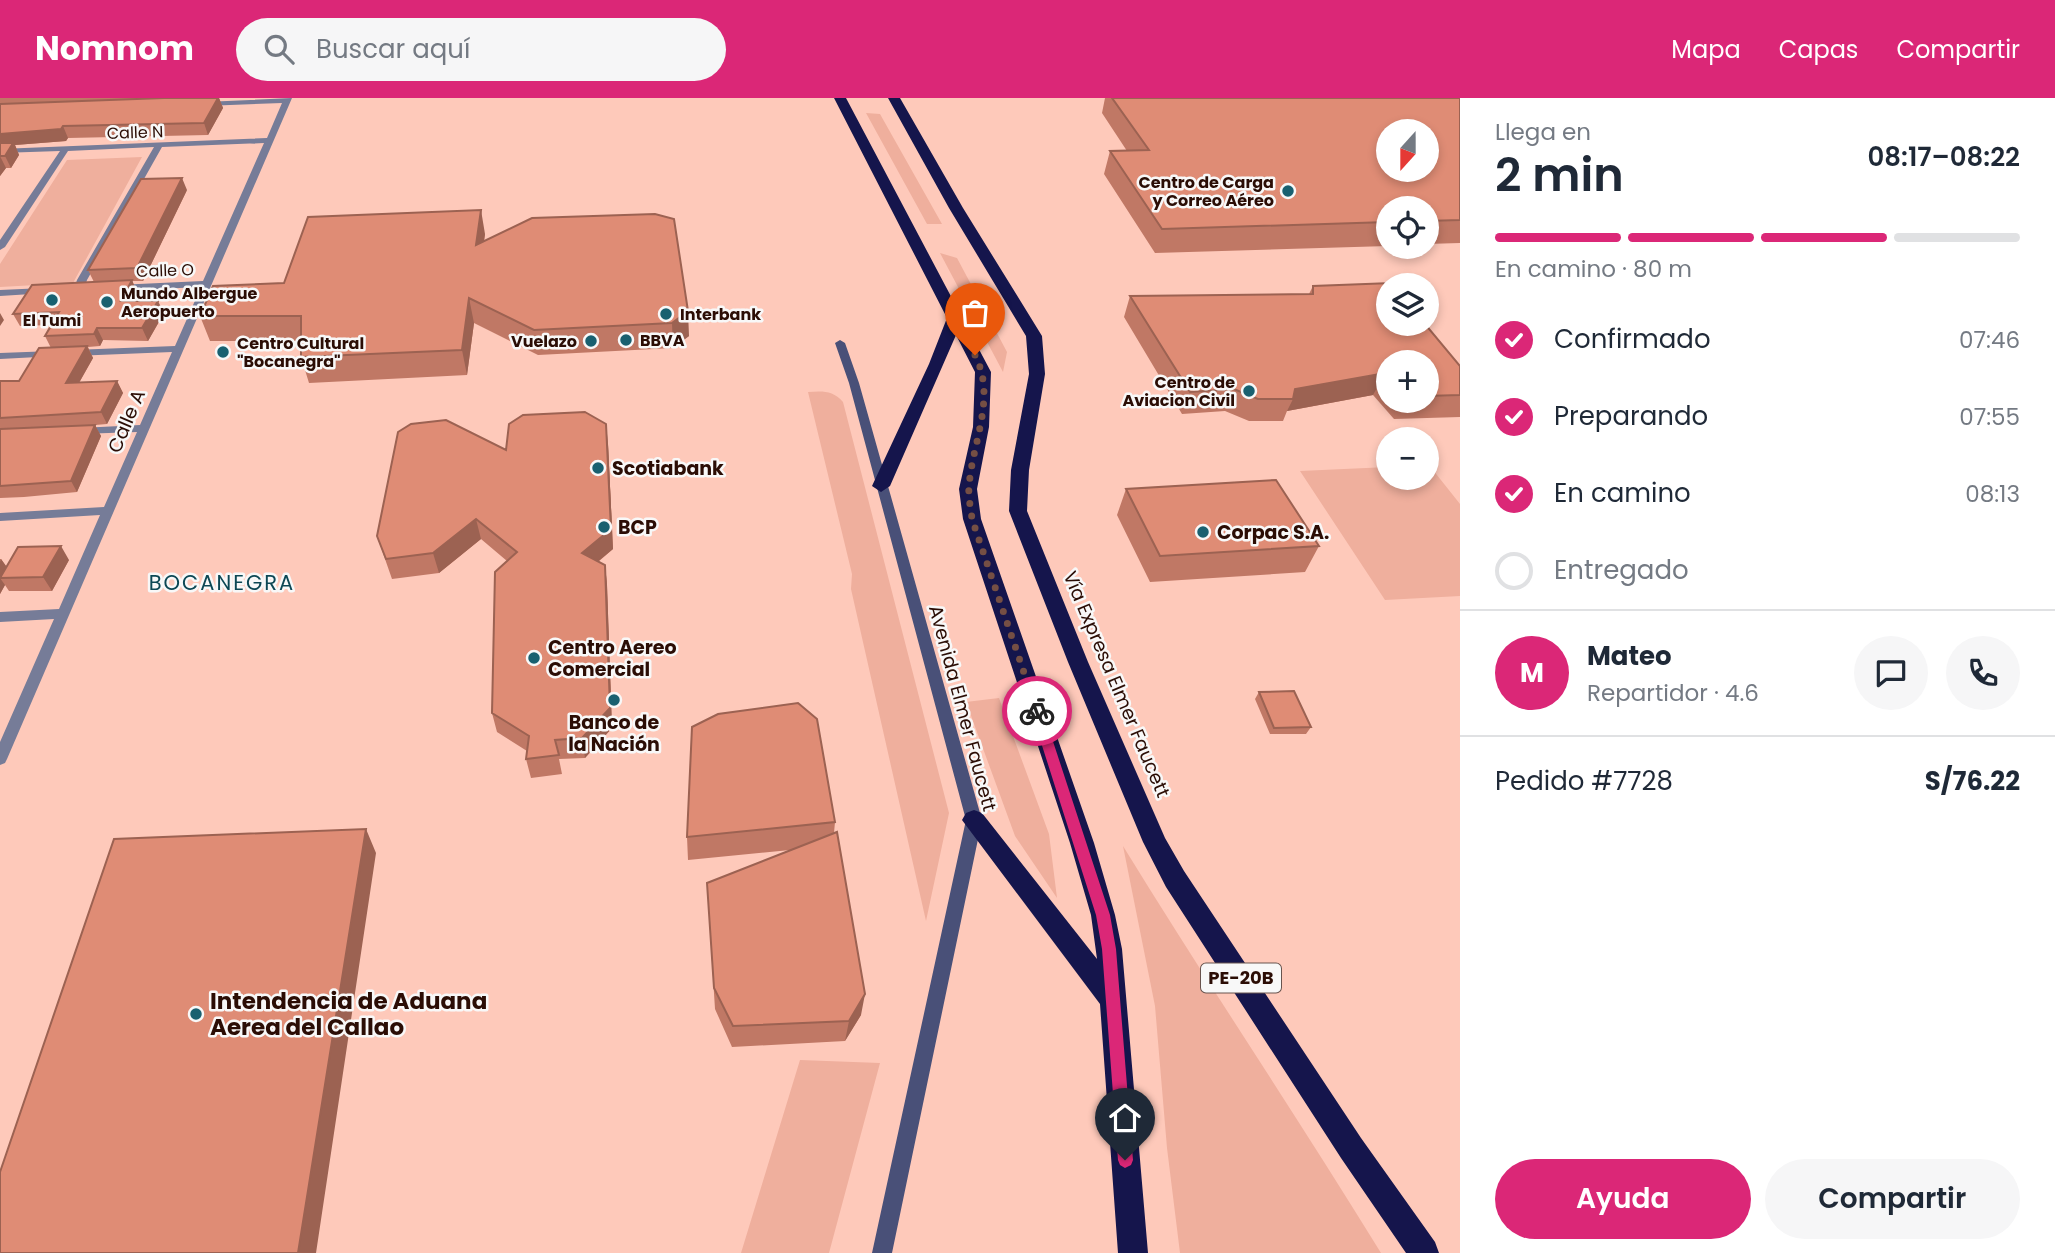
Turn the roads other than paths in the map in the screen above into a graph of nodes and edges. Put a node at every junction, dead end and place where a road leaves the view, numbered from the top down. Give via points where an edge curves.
1 (840, 98) edge
2 (894, 98) edge
3 (287, 99) edge
4 (191, 104) edge
5 (270, 140) junction
6 (159, 145) junction
7 (66, 148) junction
8 (0, 151) edge
9 (0, 247) edge
10 (205, 284) junction
11 (107, 288) edge
12 (79, 289) junction
13 (93, 289) edge
14 (53, 290) edge
15 (66, 290) edge
16 (0, 293) edge
17 (955, 317) junction
18 (840, 343) dead end
19 (177, 349) junction
20 (0, 356) edge
21 (145, 428) junction
22 (66, 432) edge
23 (881, 485) junction
24 (109, 511) junction
25 (0, 517) edge
26 (63, 614) junction
27 (0, 617) edge
28 (2, 750) edge
29 (974, 820) junction
30 (1113, 1000) junction
31 (882, 1253) edge
32 (1133, 1253) edge
33 (1424, 1253) edge

1 - 17 highway
2 - 33 highway, Vía Expresa Elmer Faucett / PE-20B via 1034,335 1037,374 1020,470 1018,510 1155,842 1351,1148
3 - 4 street
3 - 5 street, Calle A
5 - 6 street, Calle N
5 - 10 street, Calle A
6 - 7 street, Calle N
6 - 12 street
7 - 8 street, Calle N
7 - 9 street
10 - 11 street, Calle O
10 - 19 street, Calle A
12 - 13 street
12 - 15 street
14 - 16 street
17 - 23 highway
17 - 30 highway via 984,372 981,427 968,489 972,519 1100,903
18 - 23 main road, Avenida Elmer Faucett
19 - 20 street
19 - 21 street, Calle A
21 - 22 street
21 - 24 street, Calle A
23 - 29 main road, Avenida Elmer Faucett
24 - 25 street
24 - 26 street, Calle A
26 - 27 street
26 - 28 street, Calle A
29 - 30 highway
29 - 31 main road, Avenida Elmer Faucett
30 - 32 highway

